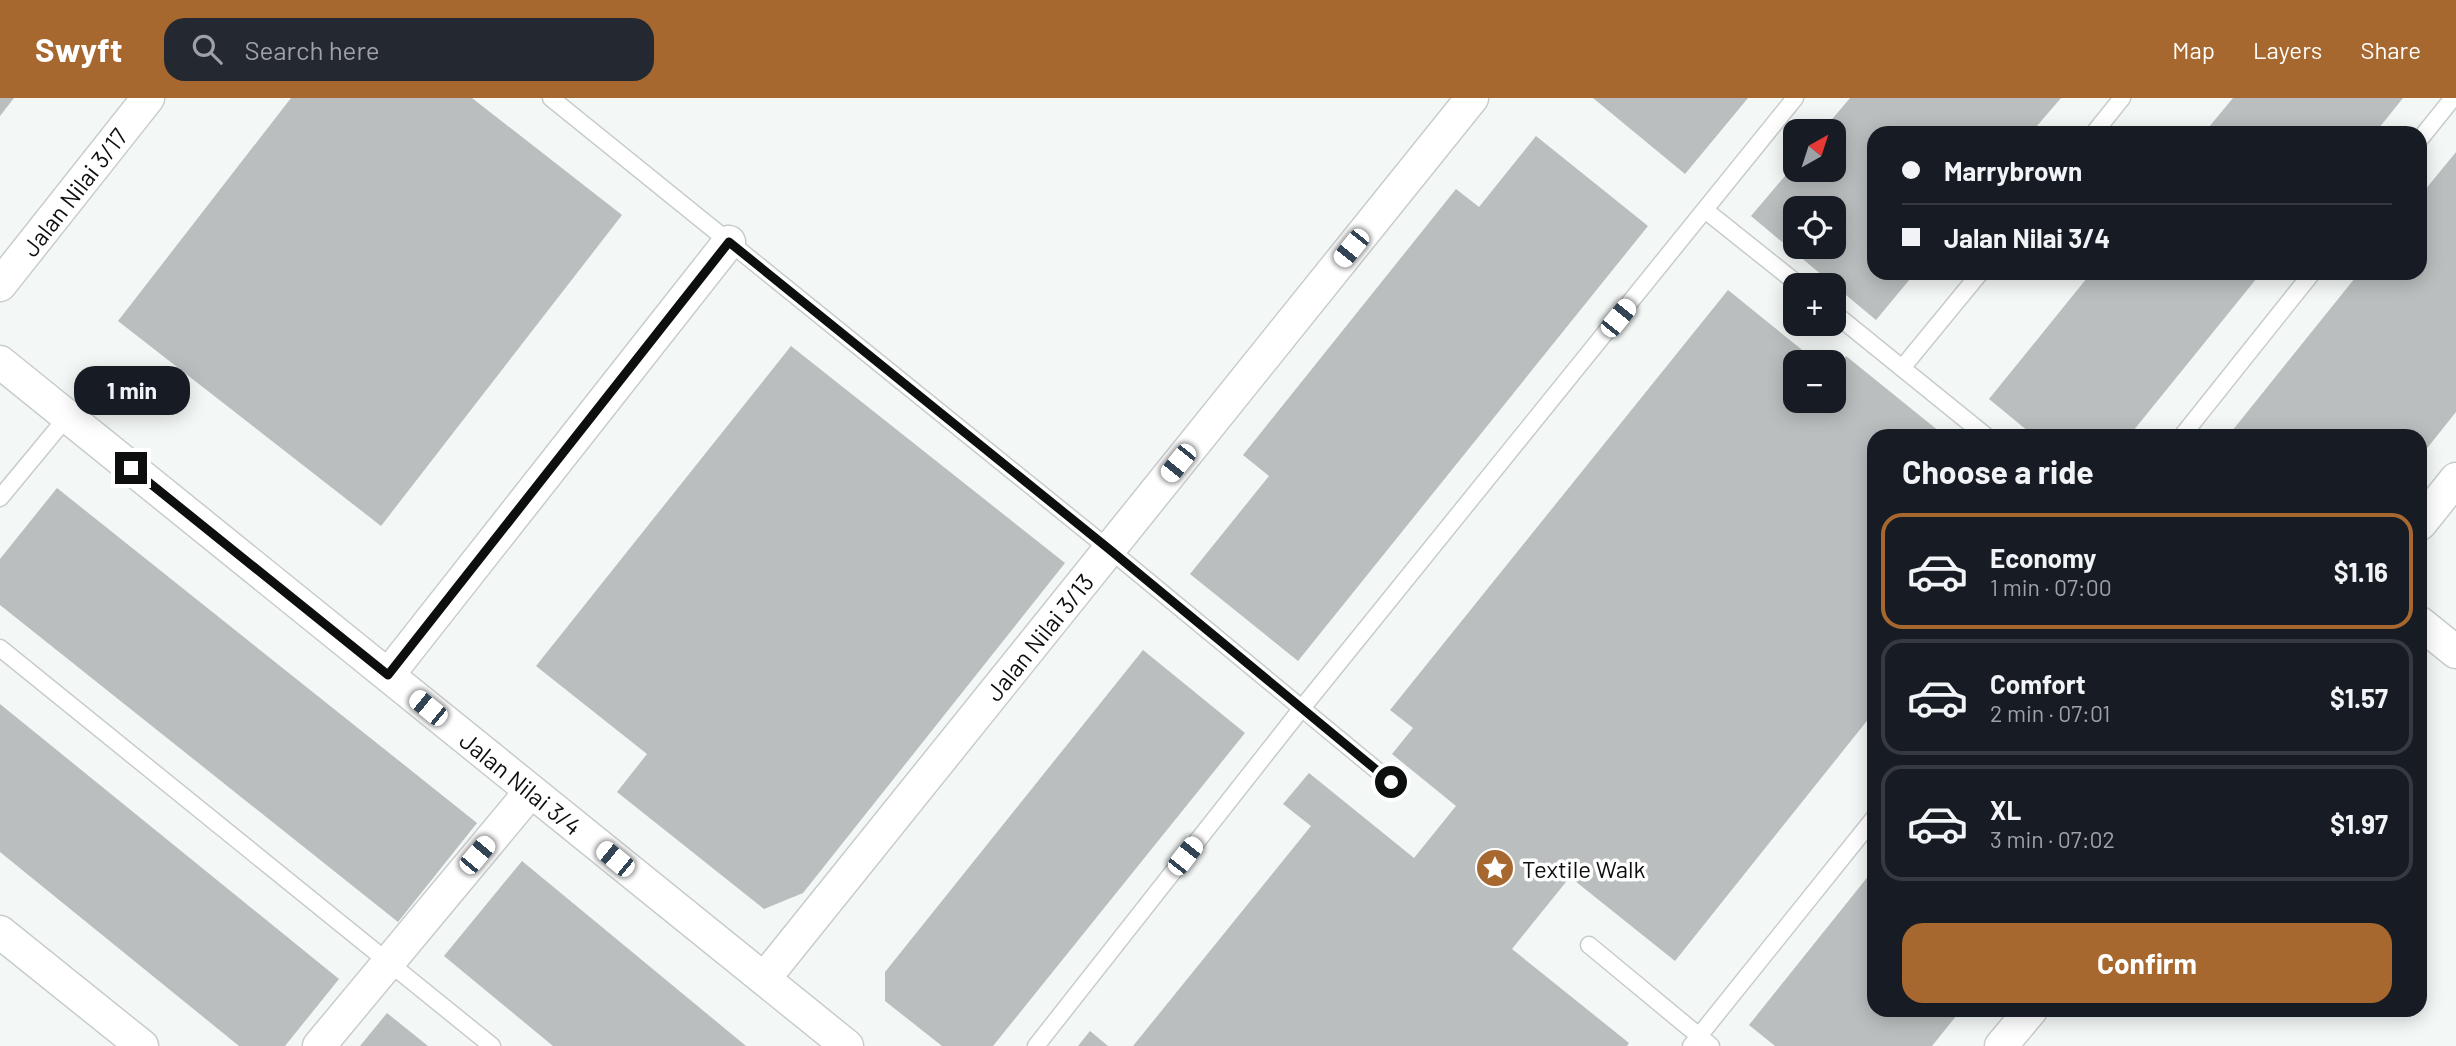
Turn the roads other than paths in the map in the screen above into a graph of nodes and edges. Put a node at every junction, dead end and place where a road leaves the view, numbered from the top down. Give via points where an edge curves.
1 (148, 98) edge
2 (551, 98) edge
3 (1472, 98) edge
4 (1795, 98) edge
5 (2122, 98) edge
6 (2453, 98) edge
7 (2100, 126) edge
8 (2427, 130) edge
9 (1705, 209) junction
10 (729, 242) junction
11 (1784, 273) edge
12 (1974, 280) edge
13 (2306, 280) edge
14 (0, 285) edge
15 (1846, 323) edge
16 (0, 362) edge
17 (1902, 368) junction
18 (67, 417) junction
19 (1977, 429) edge
20 (2188, 429) edge
21 (2456, 479) edge
22 (0, 498) edge
23 (2427, 515) edge
24 (1109, 549) junction
25 (2427, 629) edge
26 (0, 648) edge
27 (2456, 652) edge
28 (388, 675) junction
29 (1302, 708) junction
30 (1391, 782) dead end
31 (531, 791) junction
32 (1867, 827) edge
33 (0, 932) edge
34 (1589, 946) dead end
35 (388, 962) junction
36 (764, 979) junction
37 (2025, 1017) edge
38 (1700, 1043) edge
39 (142, 1046) edge
40 (319, 1046) edge
41 (492, 1046) edge
42 (847, 1046) edge
43 (1036, 1046) edge
44 (2001, 1046) edge

1 - 14 street, Jalan Nilai 3/17
2 - 10 lane
3 - 24 street, Jalan Nilai 3/13
4 - 9 lane
5 - 7 lane
6 - 8 lane
9 - 11 lane
9 - 29 lane
10 - 24 lane
10 - 28 street
12 - 17 lane
13 - 20 lane
15 - 17 lane
16 - 18 street, Jalan Nilai 3/4
17 - 19 lane
18 - 22 lane
18 - 28 street, Jalan Nilai 3/4
21 - 23 street
24 - 29 lane
24 - 36 street, Jalan Nilai 3/13
25 - 27 street
26 - 35 lane
28 - 31 street, Jalan Nilai 3/4
29 - 30 lane
29 - 43 lane
31 - 35 street
31 - 36 street, Jalan Nilai 3/4
32 - 38 lane
33 - 39 street
34 - 38 lane
35 - 40 street
35 - 41 lane
36 - 42 street, Jalan Nilai 3/4
37 - 44 street

